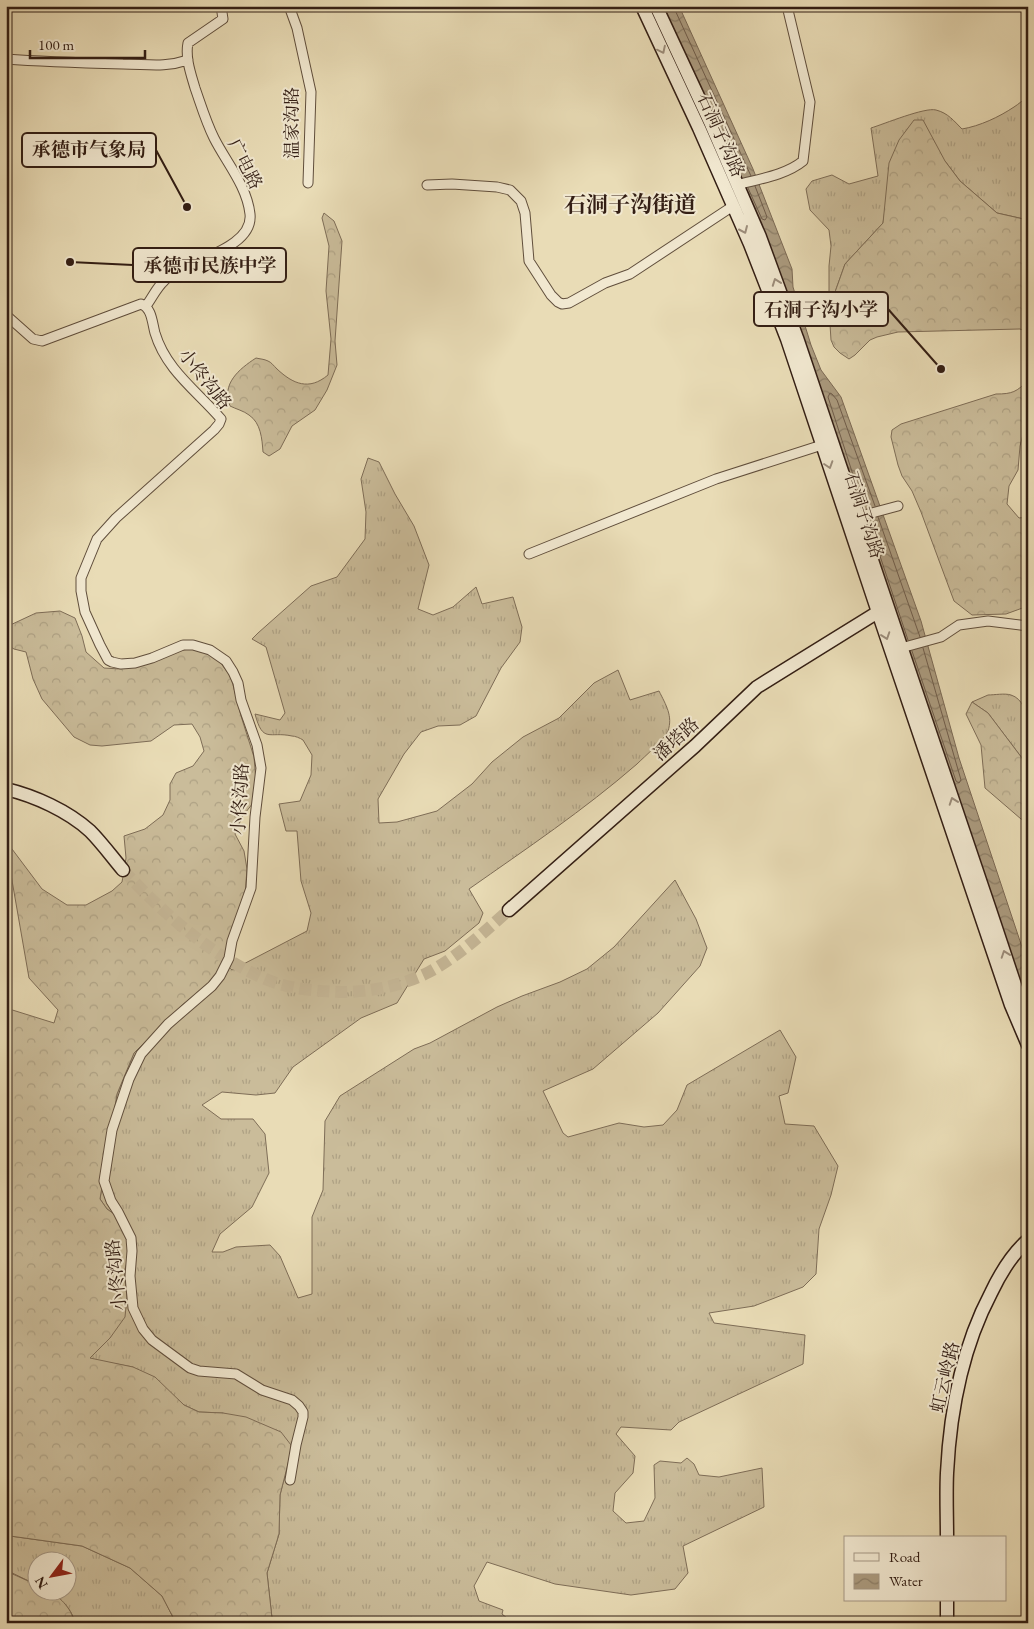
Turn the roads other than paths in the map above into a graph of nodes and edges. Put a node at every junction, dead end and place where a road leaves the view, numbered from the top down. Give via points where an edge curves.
1 (221, 6) edge
2 (289, 6) edge
3 (642, 6) edge
4 (656, 6) edge
5 (786, 6) edge
6 (6, 59) edge
7 (188, 60) junction
8 (308, 182) dead end
9 (427, 185) dead end
10 (739, 185) junction
11 (734, 206) junction
12 (146, 306) junction
13 (6, 315) edge
14 (822, 445) junction
15 (898, 506) dead end
16 (859, 517) junction
17 (529, 554) dead end
18 (878, 612) junction
19 (1028, 626) edge
20 (903, 648) junction
21 (6, 789) edge
22 (123, 870) tunnel mouth
23 (509, 910) tunnel mouth
24 (1028, 1017) edge
25 (1028, 1045) edge
26 (1028, 1240) edge
27 (290, 1480) dead end
28 (947, 1536) edge
29 (947, 1602) edge
30 (947, 1623) edge

1 - 7 street via 223,20 188,43
2 - 8 street, 温家沟路 via 311,92
3 -> 11 main road, 石洞子沟路
4 - 10 main road, 石洞子沟路
5 - 10 street via 810,102 803,161 788,170
6 - 7 street via 156,66
7 - 12 street, 广电路 via 208,125 244,192 250,219 245,232 229,246 164,280
9 - 11 street via 461,184 510,190 526,213 529,261 551,295 562,304 630,274
16 -> 10 main road, 石洞子沟路 via 797,338
11 -> 14 main road, 石洞子沟路 via 788,339
12 - 13 street via 140,304 42,341 33,339
12 - 27 street, 小佟沟路 via 158,341 170,363 221,419 214,430 97,539 81,578 85,612 108,660 112,662 134,663 183,645 210,650 226,661 238,683 261,768 251,888 229,958 212,986 168,1024 141,1054 112,1130 104,1181 131,1238 133,1308 152,1340 190,1368 236,1374 262,1390 292,1400 303,1412
14 - 17 street via 716,479
14 -> 18 main road, 石洞子沟路
15 - 16 street
16 - 20 main road, 石洞子沟路
18 - 23 main road, 潘塔路 via 757,687
18 -> 25 main road, 石洞子沟路 via 1011,1005
19 - 20 street via 988,621 959,625 941,637
24 -> 20 main road, 石洞子沟路
21 - 22 main road via 42,800 65,813 89,831
26 - 28 main road, 虹云岭路 via 1001,1273 980,1314 966,1354 954,1407 947,1472
29 - 30 main road

